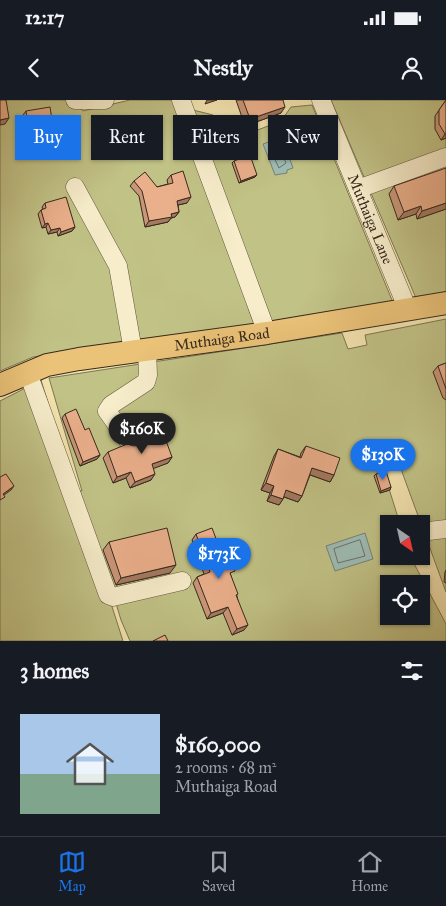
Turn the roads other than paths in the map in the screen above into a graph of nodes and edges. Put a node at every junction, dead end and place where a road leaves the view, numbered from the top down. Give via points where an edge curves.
1 (75, 100) edge
2 (105, 100) edge
3 (181, 100) edge
4 (321, 100) edge
5 (446, 158) edge
6 (74, 187) dead end
7 (358, 189) junction
8 (446, 303) edge
9 (408, 310) junction
10 (267, 333) junction
11 (140, 350) junction
12 (28, 373) junction
13 (0, 385) edge
14 (129, 442) edge
15 (446, 529) edge
16 (430, 531) edge
17 (182, 581) dead end

1 - 2 street
3 - 10 street
4 - 7 street, Muthaiga Lane
5 - 7 street
6 - 11 street via 118,266
7 - 9 street, Muthaiga Lane
8 - 9 main road, Muthaiga Road
9 - 10 main road, Muthaiga Road
10 - 11 main road, Muthaiga Road
11 - 12 main road, Muthaiga Road via 47,365
11 - 14 street via 148,375 146,382 107,411
12 - 13 main road, Muthaiga Road
12 - 17 street via 108,595 113,597
15 - 16 street

